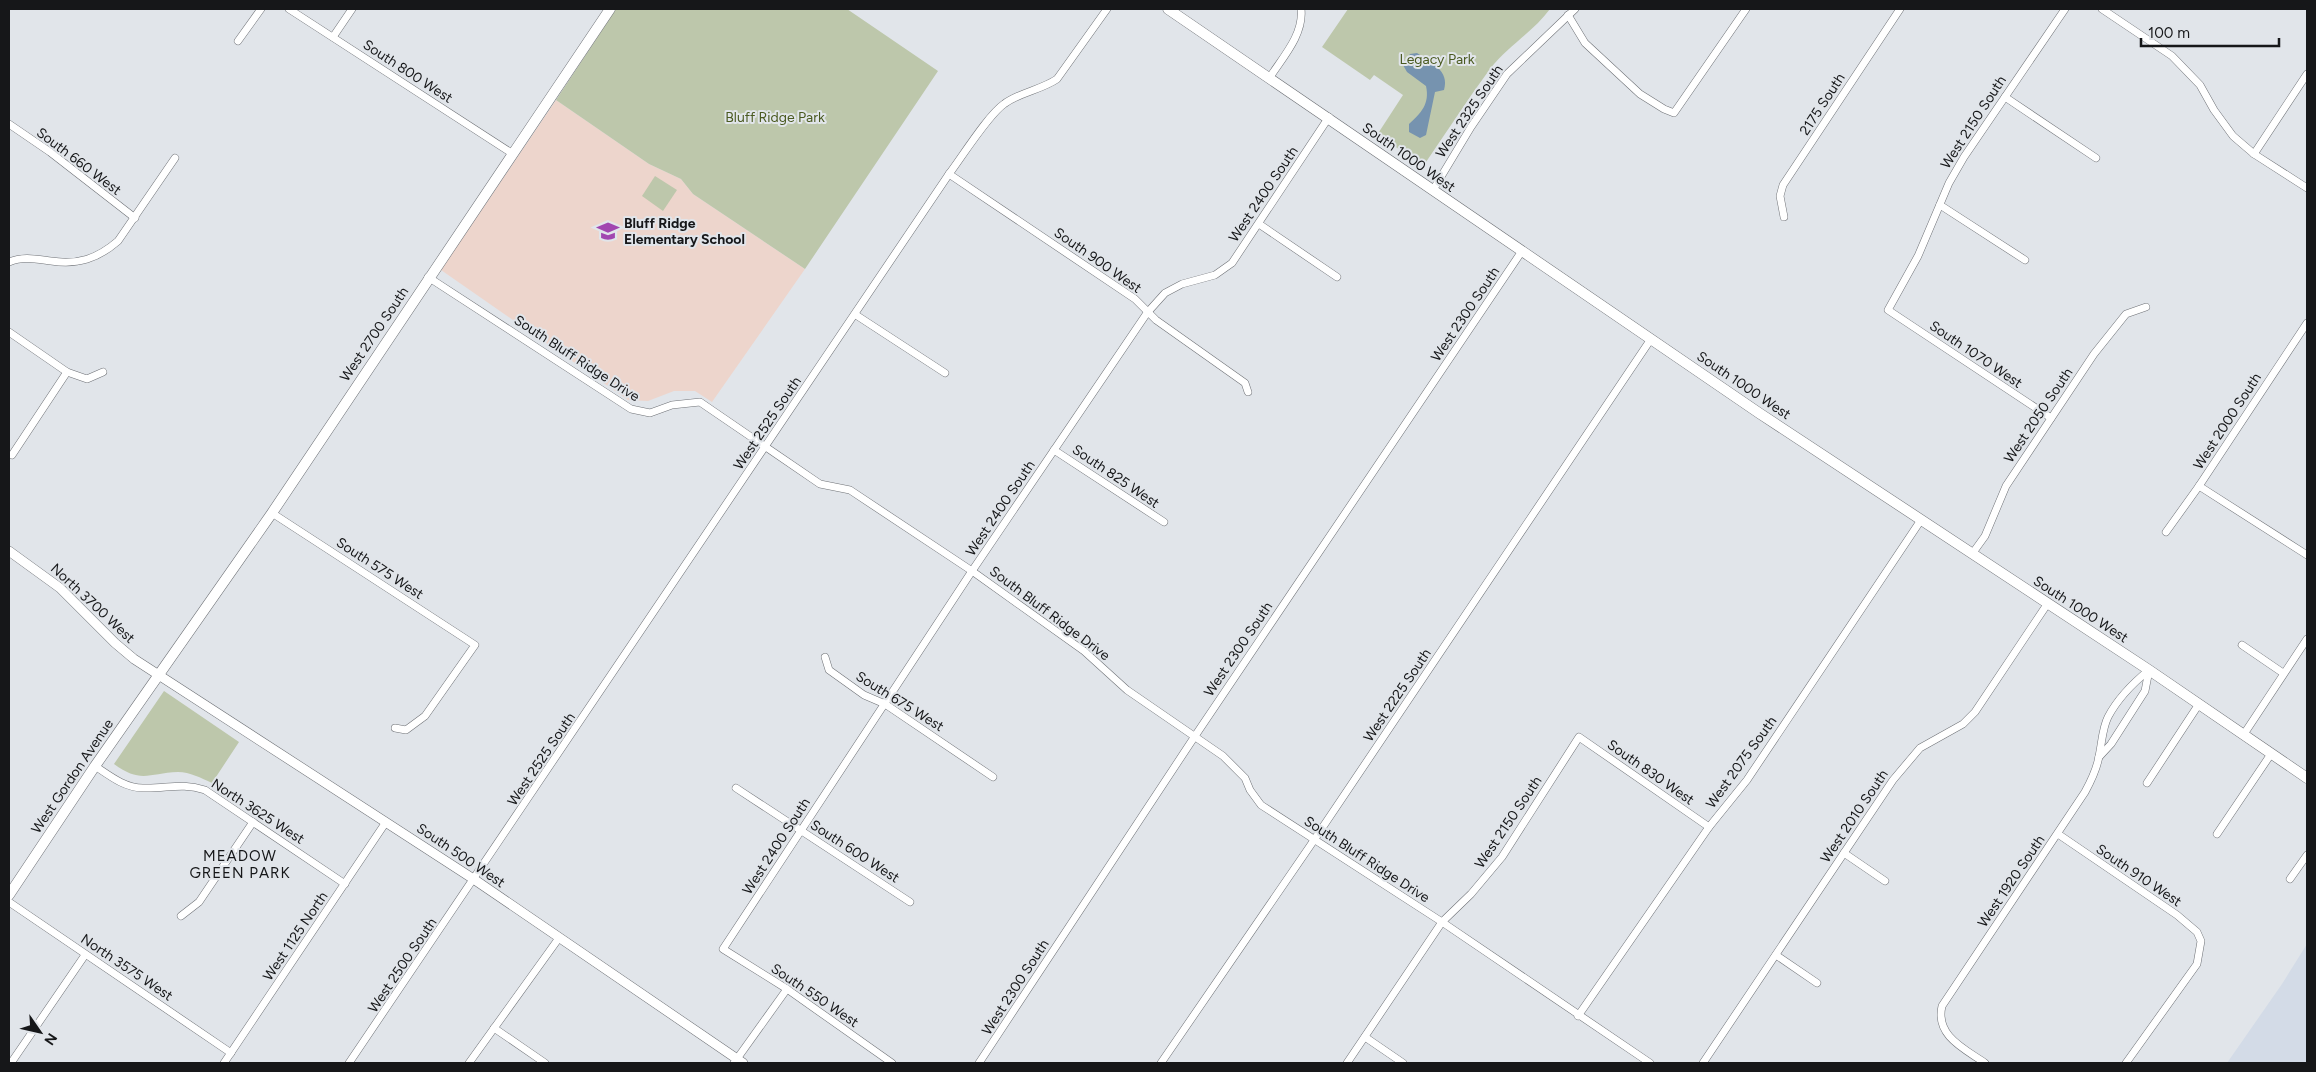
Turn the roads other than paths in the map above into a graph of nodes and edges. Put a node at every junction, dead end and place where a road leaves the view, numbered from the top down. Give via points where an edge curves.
1 (260, 9) edge
2 (289, 9) edge
3 (352, 9) edge
4 (610, 9) edge
5 (1107, 9) edge
6 (1168, 9) edge
7 (1301, 9) edge
8 (1575, 9) edge
9 (1746, 9) edge
10 (2065, 9) edge
11 (2102, 9) edge
12 (1895, 10) edge
13 (1568, 15) junction
14 (333, 37) junction
15 (238, 41) dead end
16 (2307, 74) edge
17 (1270, 77) junction
18 (2005, 97) junction
19 (1329, 117) junction
20 (9, 124) edge
21 (513, 154) junction
22 (2254, 154) junction
23 (175, 158) dead end
24 (2096, 158) dead end
25 (949, 174) junction
26 (2307, 188) edge
27 (1433, 190) junction
28 (1940, 205) junction
29 (1784, 217) dead end
30 (134, 218) junction
31 (1259, 224) junction
32 (1522, 251) junction
33 (2025, 260) dead end
34 (9, 262) edge
35 (428, 277) junction
36 (1338, 277) dead end
37 (2146, 307) dead end
38 (1888, 310) joint
39 (1147, 313) junction
40 (856, 314) junction
41 (2307, 322) edge
42 (9, 332) edge
43 (1651, 339) junction
44 (67, 372) junction
45 (103, 372) dead end
46 (944, 373) dead end
47 (1248, 392) dead end
48 (2051, 418) junction
49 (766, 447) junction
50 (1054, 450) junction
51 (12, 455) dead end
52 (2199, 486) junction
53 (272, 512) junction
54 (1921, 520) junction
55 (1164, 522) dead end
56 (2166, 532) dead end
57 (1972, 554) junction
58 (10, 555) edge
59 (2307, 555) edge
60 (972, 571) junction
61 (2048, 603) junction
62 (2307, 639) edge
63 (2242, 645) dead end
64 (825, 658) dead end
65 (2149, 670) junction
66 (2283, 673) junction
67 (160, 674) junction
68 (885, 704) junction
69 (2199, 704) junction
70 (395, 728) dead end
71 (2244, 734) junction
72 (1195, 736) junction
73 (1579, 737) joint
74 (2272, 754) junction
75 (2099, 757) junction
76 (94, 766) junction
77 (993, 777) dead end
78 (2307, 778) edge
79 (2147, 783) dead end
80 (736, 788) dead end
81 (253, 822) junction
82 (386, 822) junction
83 (1709, 827) junction
84 (800, 831) junction
85 (2058, 834) junction
86 (2217, 834) dead end
87 (1315, 839) junction
88 (1844, 854) junction
89 (2307, 855) edge
90 (2290, 879) dead end
91 (475, 880) junction
92 (1884, 881) dead end
93 (345, 884) junction
94 (9, 895) edge
95 (9, 902) edge
96 (910, 902) dead end
97 (181, 916) dead end
98 (1442, 922) junction
99 (560, 938) junction
100 (723, 949) joint
101 (86, 955) junction
102 (1776, 955) junction
103 (1817, 983) dead end
104 (787, 989) junction
105 (1578, 1016) junction
106 (494, 1028) junction
107 (1365, 1037) junction
108 (231, 1052) junction
109 (738, 1062) edge
110 (11, 1063) edge
111 (224, 1063) edge
112 (349, 1063) edge
113 (469, 1063) edge
114 (545, 1063) edge
115 (892, 1063) edge
116 (979, 1063) edge
117 (1161, 1063) edge
118 (1347, 1063) edge
119 (1403, 1063) edge
120 (1650, 1063) edge
121 (1703, 1063) edge
122 (1985, 1063) edge
123 (2126, 1063) edge

1 - 15 street
2 - 14 street, South 800 West
3 - 14 street
4 - 21 main road, West 2700 South
5 - 25 street, West 2525 South via 1057,79 1002,105
6 - 17 main road, South 1000 West
7 - 17 street via 1297,36
8 - 13 street, West 2325 South
9 - 13 street via 1674,113 1640,94 1585,43
10 - 18 street, West 2150 South
11 - 22 street via 2172,56 2200,84 2233,136
12 - 29 street, 2175 South via 1783,185 1780,196
13 - 27 street, West 2325 South via 1507,74
14 - 21 street, South 800 West
16 - 22 street
17 - 19 main road, South 1000 West
18 - 24 street
18 - 28 street, West 2150 South via 1964,157
19 - 27 main road, South 1000 West
19 - 31 street, West 2400 South
20 - 30 street, South 660 West
21 - 35 main road, West 2700 South
22 - 26 street
23 - 30 street
25 - 39 street, South 900 West via 1135,299
25 - 40 street, West 2525 South
27 - 32 main road, South 1000 West
28 - 33 street
28 - 38 street, West 2150 South via 1918,256
30 - 34 street via 118,241 95,258 68,263 30,258
31 - 36 street
31 - 39 street, West 2400 South via 1232,263 1215,275 1182,284 1166,293
32 - 43 main road, South 1000 West
32 - 72 street, West 2300 South
35 - 49 street, South Bluff Ridge Drive via 631,409 650,414 672,405 700,402
35 - 53 main road, West 2700 South
37 - 48 street, West 2050 South via 2126,314 2094,354
38 - 48 street, South 1070 West
39 - 47 street, South 900 West via 1245,383
39 - 50 street, West 2400 South
40 - 46 street
40 - 49 street, West 2525 South
41 - 52 street, West 2000 South
42 - 44 street
43 - 54 main road, South 1000 West
43 - 87 street, West 2225 South
44 - 45 street via 87,379
44 - 51 street
48 - 57 street, West 2050 South via 2006,486 1985,536
49 - 60 street, South Bluff Ridge Drive via 820,484 850,490
49 - 91 street, West 2525 South
50 - 55 street, South 825 West
50 - 60 street, West 2400 South
52 - 56 street, West 2000 South
52 - 59 street
53 - 67 main road, West 2700 South
53 - 70 street, South 575 West via 475,645 425,716 406,730
54 - 57 main road, South 1000 West
54 - 83 street, West 2075 South via 1747,780
57 - 61 main road, South 1000 West
58 - 67 street, North 3700 West via 60,588 122,649
60 - 68 street, West 2400 South
60 - 72 street, South Bluff Ridge Drive via 1084,651 1127,690
61 - 65 main road, South 1000 West
61 - 88 street, West 2010 South via 1975,712 1963,724 1920,748 1910,758
62 - 66 street
63 - 66 street
64 - 68 street, South 675 West via 830,670 864,695
65 - 69 main road, South 1000 West
65 - 75 street, West 1920 South via 2145,691
65 - 75 street, West 1920 South via 2132,684 2108,717
66 - 71 street
67 - 76 main road, West Gordon Avenue
67 - 82 street, South 500 West
68 - 77 street, South 675 West
68 - 84 street, West 2400 South
69 - 71 main road, South 1000 West
69 - 79 street
71 - 74 main road, South 1000 West
72 - 87 street, South Bluff Ridge Drive via 1233,764 1261,805
72 - 116 street, West 2300 South
73 - 83 street, South 830 West
73 - 98 street, West 2150 South via 1502,858
74 - 78 main road, South 1000 West
74 - 86 street
75 - 85 street, West 1920 South via 2088,786
76 - 81 street, North 3625 West via 132,786 178,785 205,790
76 - 94 main road, West Gordon Avenue
80 - 84 street, South 600 West
81 - 93 street, North 3625 West
81 - 97 street via 199,902
82 - 91 street, South 500 West
82 - 93 street, West 1125 North
83 - 105 street, West 2075 South
84 - 96 street, South 600 West
84 - 100 street, West 2400 South
85 - 122 street, West 1920 South via 1942,1006 1943,1029 1954,1042
85 - 123 street, South 910 West via 2177,916 2197,932 2201,941 2197,964
87 - 98 street, South Bluff Ridge Drive
87 - 117 street, West 2225 South
88 - 92 street
88 - 102 street, West 2010 South
89 - 90 street
91 - 99 street, South 500 West
91 - 112 street, West 2500 South
93 - 108 street, West 1125 North
95 - 101 street, North 3575 West
98 - 105 street, South Bluff Ridge Drive
98 - 107 street, West 2150 South
99 - 106 street
99 - 109 street, South 500 West
100 - 104 street, South 550 West
101 - 108 street, North 3575 West
101 - 110 street
102 - 103 street
102 - 121 street, West 2010 South
104 - 109 street
104 - 115 street, South 550 West
105 - 120 street, South Bluff Ridge Drive
106 - 113 street
106 - 114 street
107 - 118 street, West 2150 South
107 - 119 street
108 - 111 street, West 1125 North

